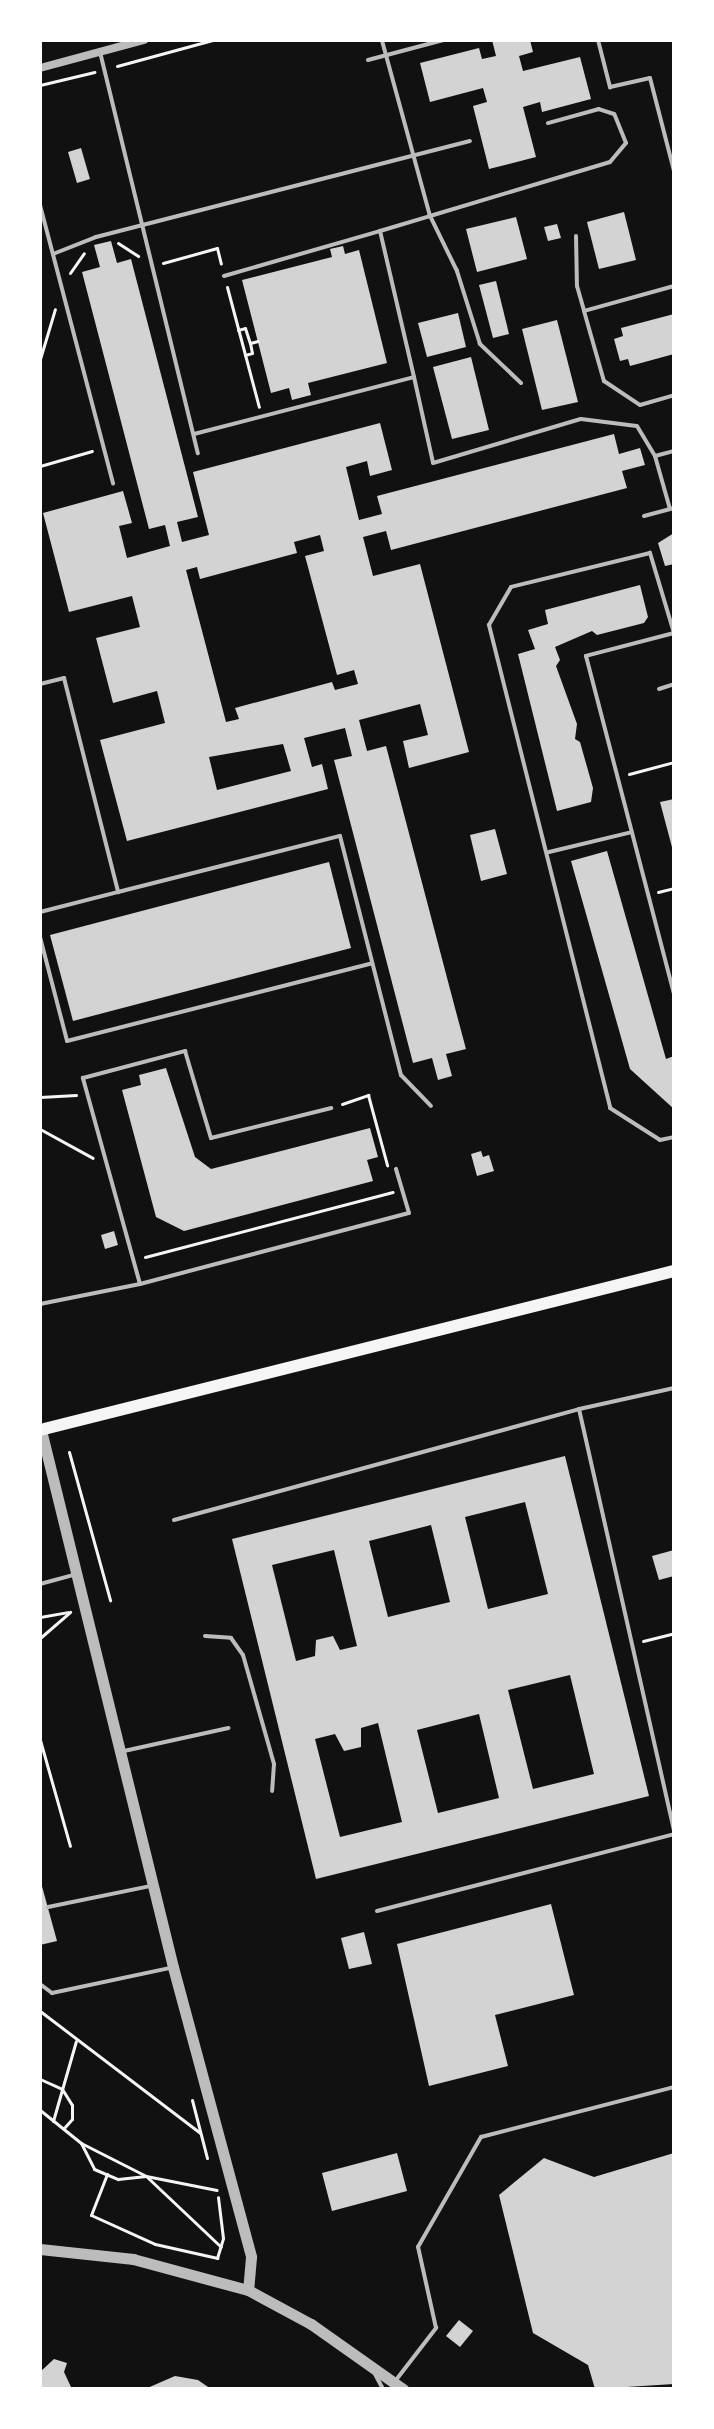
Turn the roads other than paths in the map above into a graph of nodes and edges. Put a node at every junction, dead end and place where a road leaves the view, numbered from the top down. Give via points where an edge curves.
1 (144, 40) edge
2 (382, 40) edge
3 (443, 40) edge
4 (598, 40) edge
5 (100, 52) junction
6 (387, 56) junction
7 (368, 60) dead end
8 (40, 68) edge
9 (548, 123) dead end
10 (470, 141) dead end
11 (413, 156) junction
12 (674, 171) edge
13 (40, 205) edge
14 (430, 216) junction
15 (142, 225) junction
16 (380, 231) junction
17 (576, 236) dead end
18 (53, 254) junction
19 (224, 276) road end
20 (674, 286) edge
21 (584, 311) junction
22 (414, 377) junction
23 (521, 383) dead end
24 (674, 395) edge
25 (194, 434) junction
26 (674, 451) edge
27 (198, 453) dead end
28 (655, 456) junction
29 (113, 484) dead end
30 (672, 508) edge
31 (644, 516) dead end
32 (674, 633) edge
33 (40, 684) edge
34 (674, 684) edge
35 (659, 689) dead end
36 (632, 832) junction
37 (549, 852) junction
38 (118, 892) junction
39 (40, 912) edge
40 (40, 937) edge
41 (372, 963) junction
42 (674, 994) edge
43 (431, 1106) dead end
44 (331, 1108) road end
45 (674, 1137) edge
46 (396, 1169) dead end
47 (674, 1271) edge
48 (140, 1284) junction
49 (40, 1304) edge
50 (674, 1388) edge
51 (579, 1409) junction
52 (40, 1429) edge
53 (53, 1478) junction
54 (40, 1481) edge
55 (174, 1520) dead end
56 (76, 1574) junction
57 (40, 1584) edge
58 (205, 1636) dead end
59 (229, 1728) dead end
60 (122, 1752) junction
61 (272, 1791) dead end
62 (674, 1832) edge
63 (153, 1886) junction
64 (48, 1907) dead end
65 (377, 1911) dead end
66 (173, 1967) junction
67 (40, 1984) edge
68 (674, 2087) edge
69 (40, 2249) edge
70 (248, 2290) junction
71 (370, 2365) junction
72 (399, 2386) edge
73 (383, 2389) edge

1 - 5 street
2 - 6 lane
3 - 6 lane
4 - 12 lane via 610,87 650,78
5 - 8 street
5 - 15 lane
6 - 7 lane
6 - 11 lane
9 - 14 lane via 599,109 614,114 626,143 610,162
10 - 11 lane
11 - 14 lane
11 - 15 lane
13 - 18 lane
14 - 16 lane
14 - 23 lane via 457,271 480,344
15 - 18 lane
15 - 25 lane
16 - 19 lane
16 - 22 lane
17 - 21 lane via 577,286
18 - 29 lane
20 - 21 lane
21 - 24 lane via 604,381 640,405
22 - 25 lane
22 - 28 lane via 433,463 581,419 637,426
25 - 27 lane
26 - 28 lane
28 - 30 lane
30 - 31 lane
32 - 36 lane via 586,656
32 - 37 lane via 650,553 511,587 489,625
33 - 38 lane via 64,678
34 - 35 lane
36 - 37 lane
36 - 42 lane
37 - 45 lane via 610,1108 660,1140
38 - 39 lane
38 - 41 lane via 340,836
40 - 41 lane via 67,1041
41 - 43 lane via 401,1075
44 - 48 lane via 211,1138 185,1051 83,1078
46 - 48 lane via 409,1213
47 - 52 main road
48 - 49 lane
50 - 51 lane
51 - 55 lane
51 - 62 lane
52 - 53 street
53 - 54 lane
53 - 56 street
56 - 57 lane
56 - 60 street
58 - 61 lane via 231,1638 243,1655 274,1764
59 - 60 lane
60 - 63 street
62 - 65 lane
63 - 64 lane
63 - 66 street
66 - 67 lane via 52,1993
66 - 70 street via 251,2257
68 - 72 lane via 481,2137 418,2247 436,2328
69 - 70 street via 133,2259
70 - 71 street
71 - 72 street
71 - 73 lane

